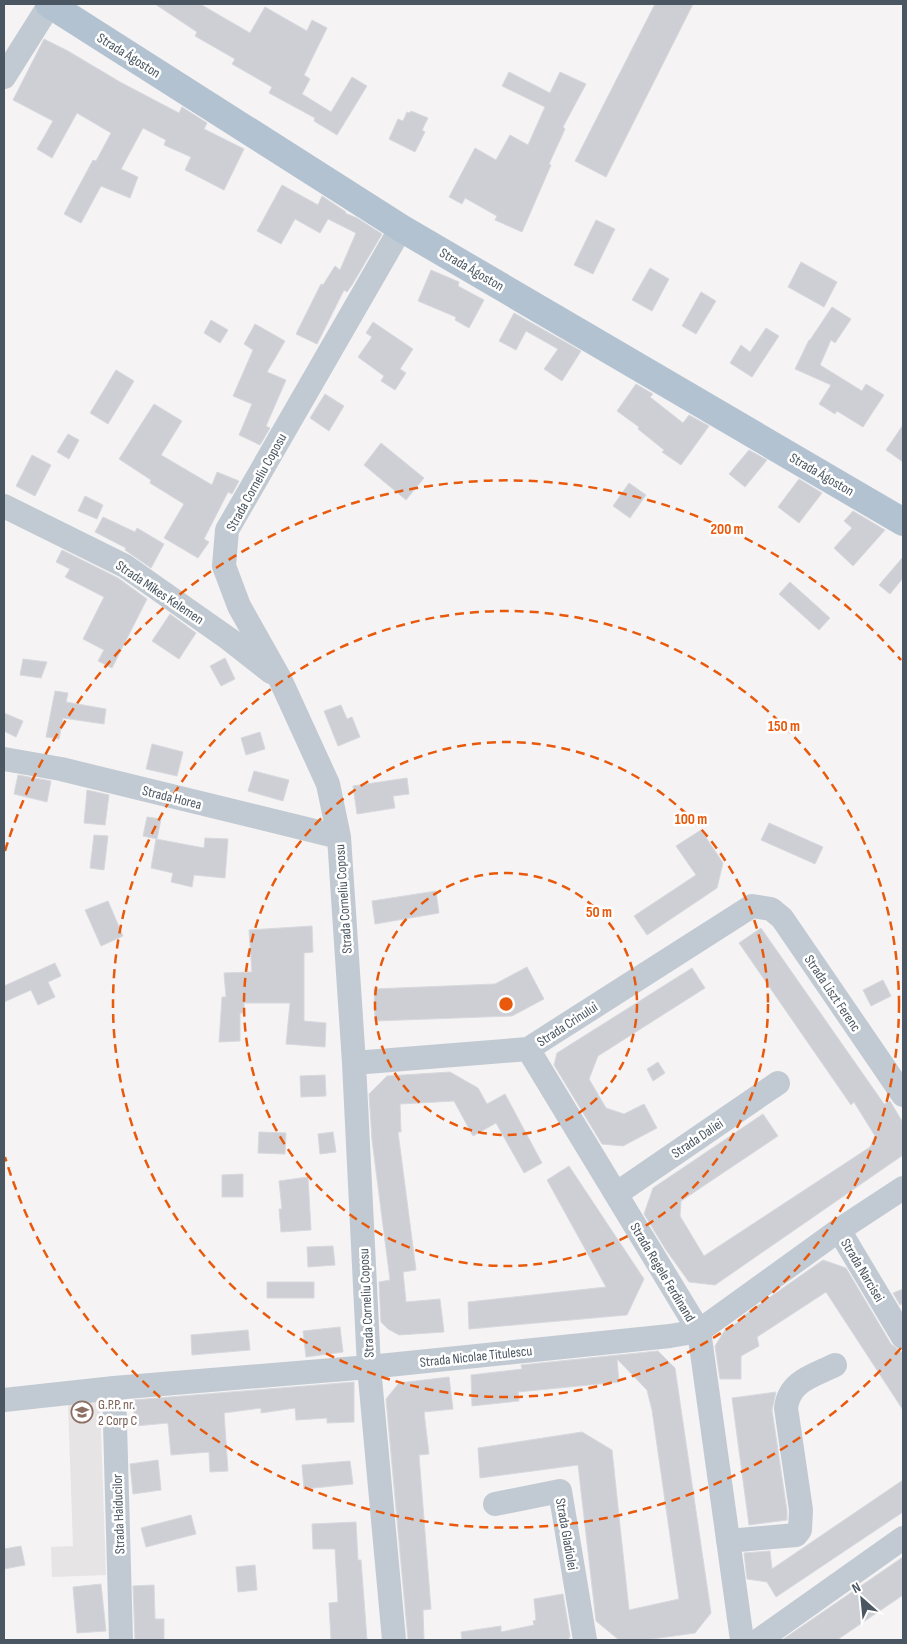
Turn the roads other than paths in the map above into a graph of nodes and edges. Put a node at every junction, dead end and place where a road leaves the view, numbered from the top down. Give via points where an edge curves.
1 (50, 4) edge
2 (4, 77) edge
3 (401, 228) junction
4 (4, 506) edge
5 (903, 522) edge
6 (280, 679) junction
7 (4, 759) edge
8 (339, 838) junction
9 (752, 906) joint
10 (528, 1049) junction
11 (354, 1064) junction
12 (778, 1083) dead end
13 (903, 1095) edge
14 (903, 1188) edge
15 (616, 1194) junction
16 (838, 1230) junction
17 (699, 1331) junction
18 (903, 1336) edge
19 (835, 1365) dead end
20 (369, 1367) junction
21 (114, 1388) junction
22 (4, 1400) edge
23 (495, 1504) dead end
24 (903, 1538) edge
25 (728, 1540) junction
26 (122, 1640) edge
27 (394, 1640) edge
28 (585, 1640) edge
29 (742, 1640) edge
30 (759, 1640) edge

1 - 2 street
1 - 3 main road, Strada Ágoston
3 - 5 main road, Strada Ágoston
3 - 6 street, Strada Corneliu Coposu via 227,530 224,566 239,606
4 - 6 street, Strada Mikes Kelemen via 125,566
6 - 8 street, Strada Corneliu Coposu via 328,784
7 - 8 street, Strada Horea via 60,769
8 - 11 street, Strada Corneliu Coposu
9 - 10 street, Strada Crinului
9 - 13 street, Strada Liszt Ferenc via 771,909 782,918
10 - 11 street, Strada Crinului
10 - 15 street, Strada Regele Ferdinand
11 - 20 street, Strada Corneliu Coposu
12 - 15 street, Strada Daliei
14 - 16 street, Strada Nicolae Titulescu
15 - 17 street, Strada Regele Ferdinand
16 - 17 street, Strada Nicolae Titulescu
16 - 18 street, Strada Narcisei
17 - 20 street, Strada Nicolae Titulescu
17 - 25 street, Strada Regele Ferdinand
19 - 25 street via 793,1387 787,1398 801,1510 800,1530 796,1534
20 - 21 street, Strada Nicolae Titulescu
20 - 27 street, Strada Corneliu Coposu
21 - 22 street, Strada Nicolae Titulescu
21 - 26 street, Strada Haiducilor
23 - 28 street, Strada Gladiolei via 560,1492
24 - 30 street
25 - 29 street, Strada Regele Ferdinand

